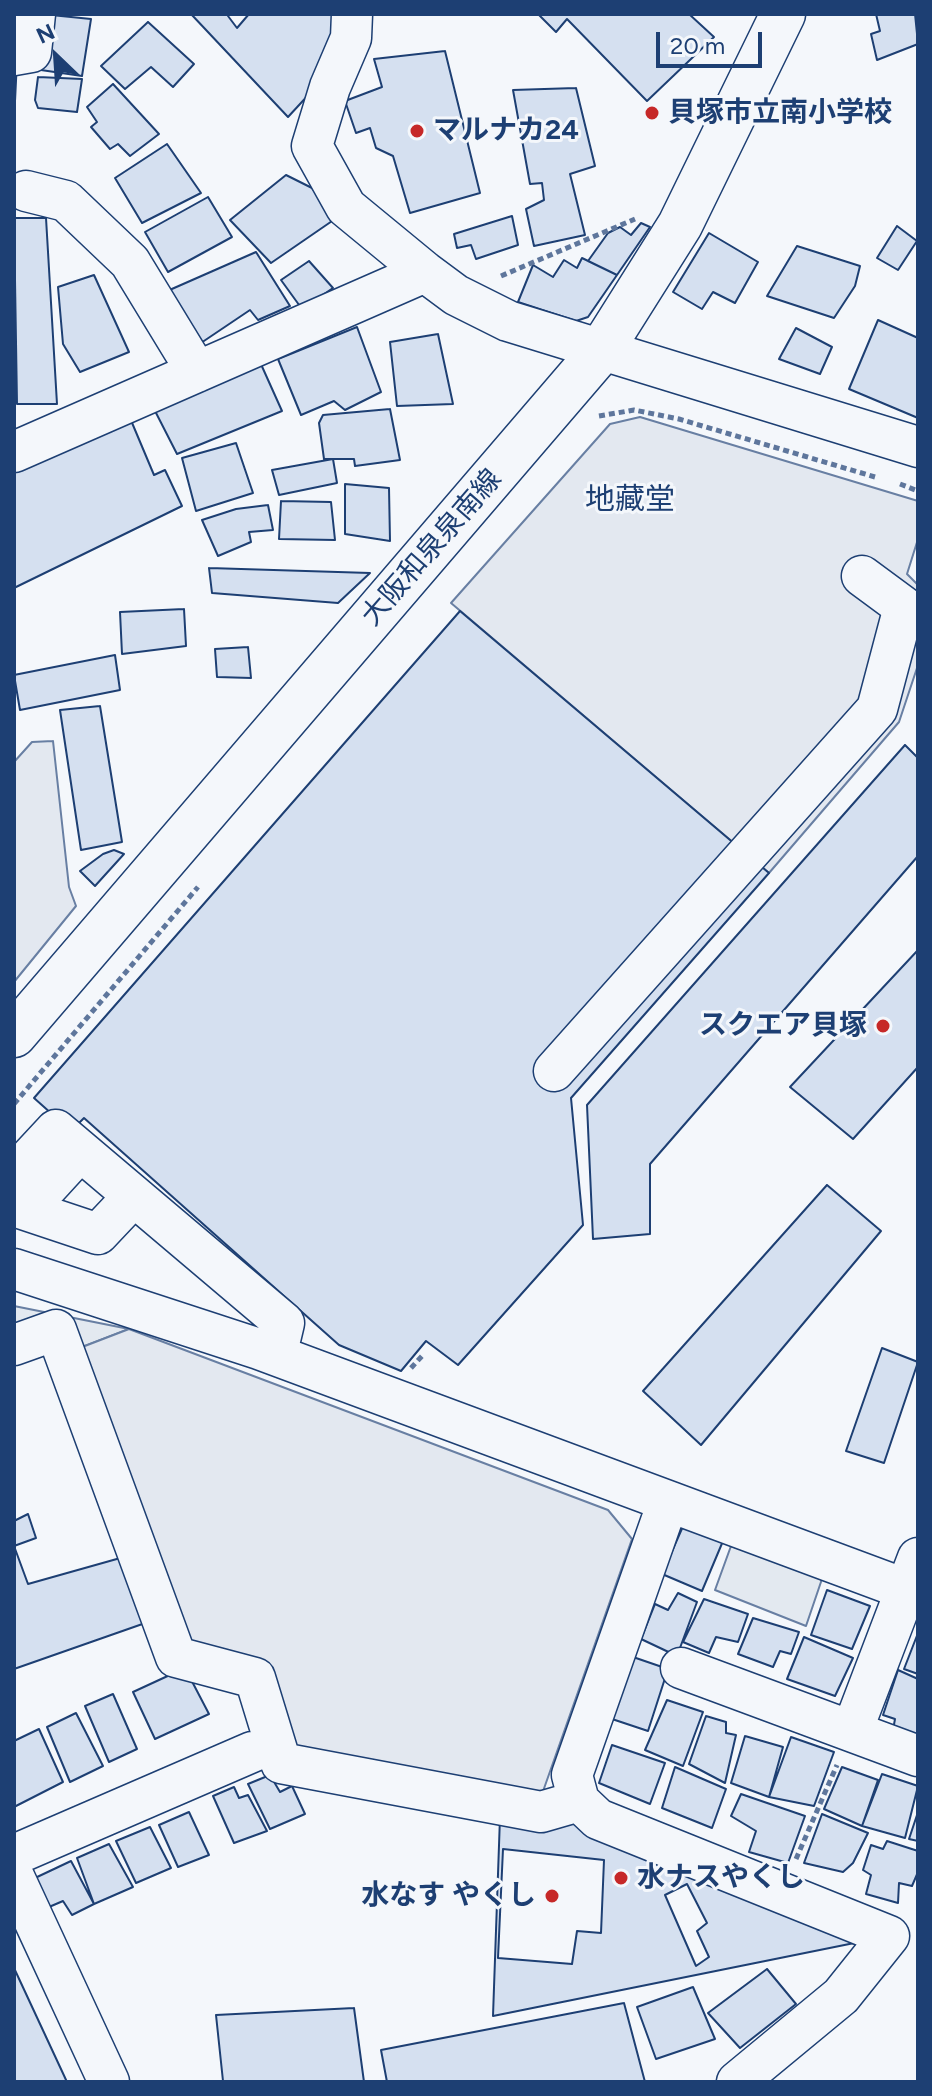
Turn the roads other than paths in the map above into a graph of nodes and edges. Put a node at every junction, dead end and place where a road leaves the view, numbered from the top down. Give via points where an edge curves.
1 (35, 14) edge
2 (352, 14) edge
3 (783, 14) edge
4 (14, 55) edge
5 (26, 191) dead end
6 (441, 284) junction
7 (600, 352) junction
8 (197, 372) junction
9 (918, 447) edge
10 (14, 452) edge
11 (862, 576) dead end
12 (14, 1035) edge
13 (554, 1071) dead end
14 (105, 1174) junction
15 (35, 1201) edge
16 (14, 1269) edge
17 (280, 1340) dead end
18 (14, 1345) edge
19 (668, 1502) junction
20 (914, 1580) edge
21 (681, 1668) dead end
22 (852, 1731) junction
23 (252, 1752) dead end
24 (918, 1756) edge
25 (579, 1801) junction
26 (14, 1855) edge
27 (14, 1877) edge
28 (109, 2082) edge
29 (737, 2082) edge

1 - 4 street via 31,52
2 - 6 street via 351,38 312,146 346,207
3 - 7 main road, 大阪和泉泉南線 via 680,225
5 - 8 street via 66,201 130,262
6 - 7 street via 508,321
6 - 8 street
7 - 9 street
7 - 12 main road, 大阪和泉泉南線
8 - 10 street
11 - 13 street via 904,607 877,709
14 - 15 street
14 - 15 street via 98,1234
14 - 17 street via 284,1323
16 - 19 street via 259,1349
18 - 25 street via 56,1330 176,1657 255,1678 281,1763 541,1812
19 - 20 street
19 - 25 street via 572,1775
20 - 22 street
21 - 22 street
22 - 24 street
23 - 26 street
25 - 29 street via 598,1819 889,1936 841,1996
27 - 28 street

